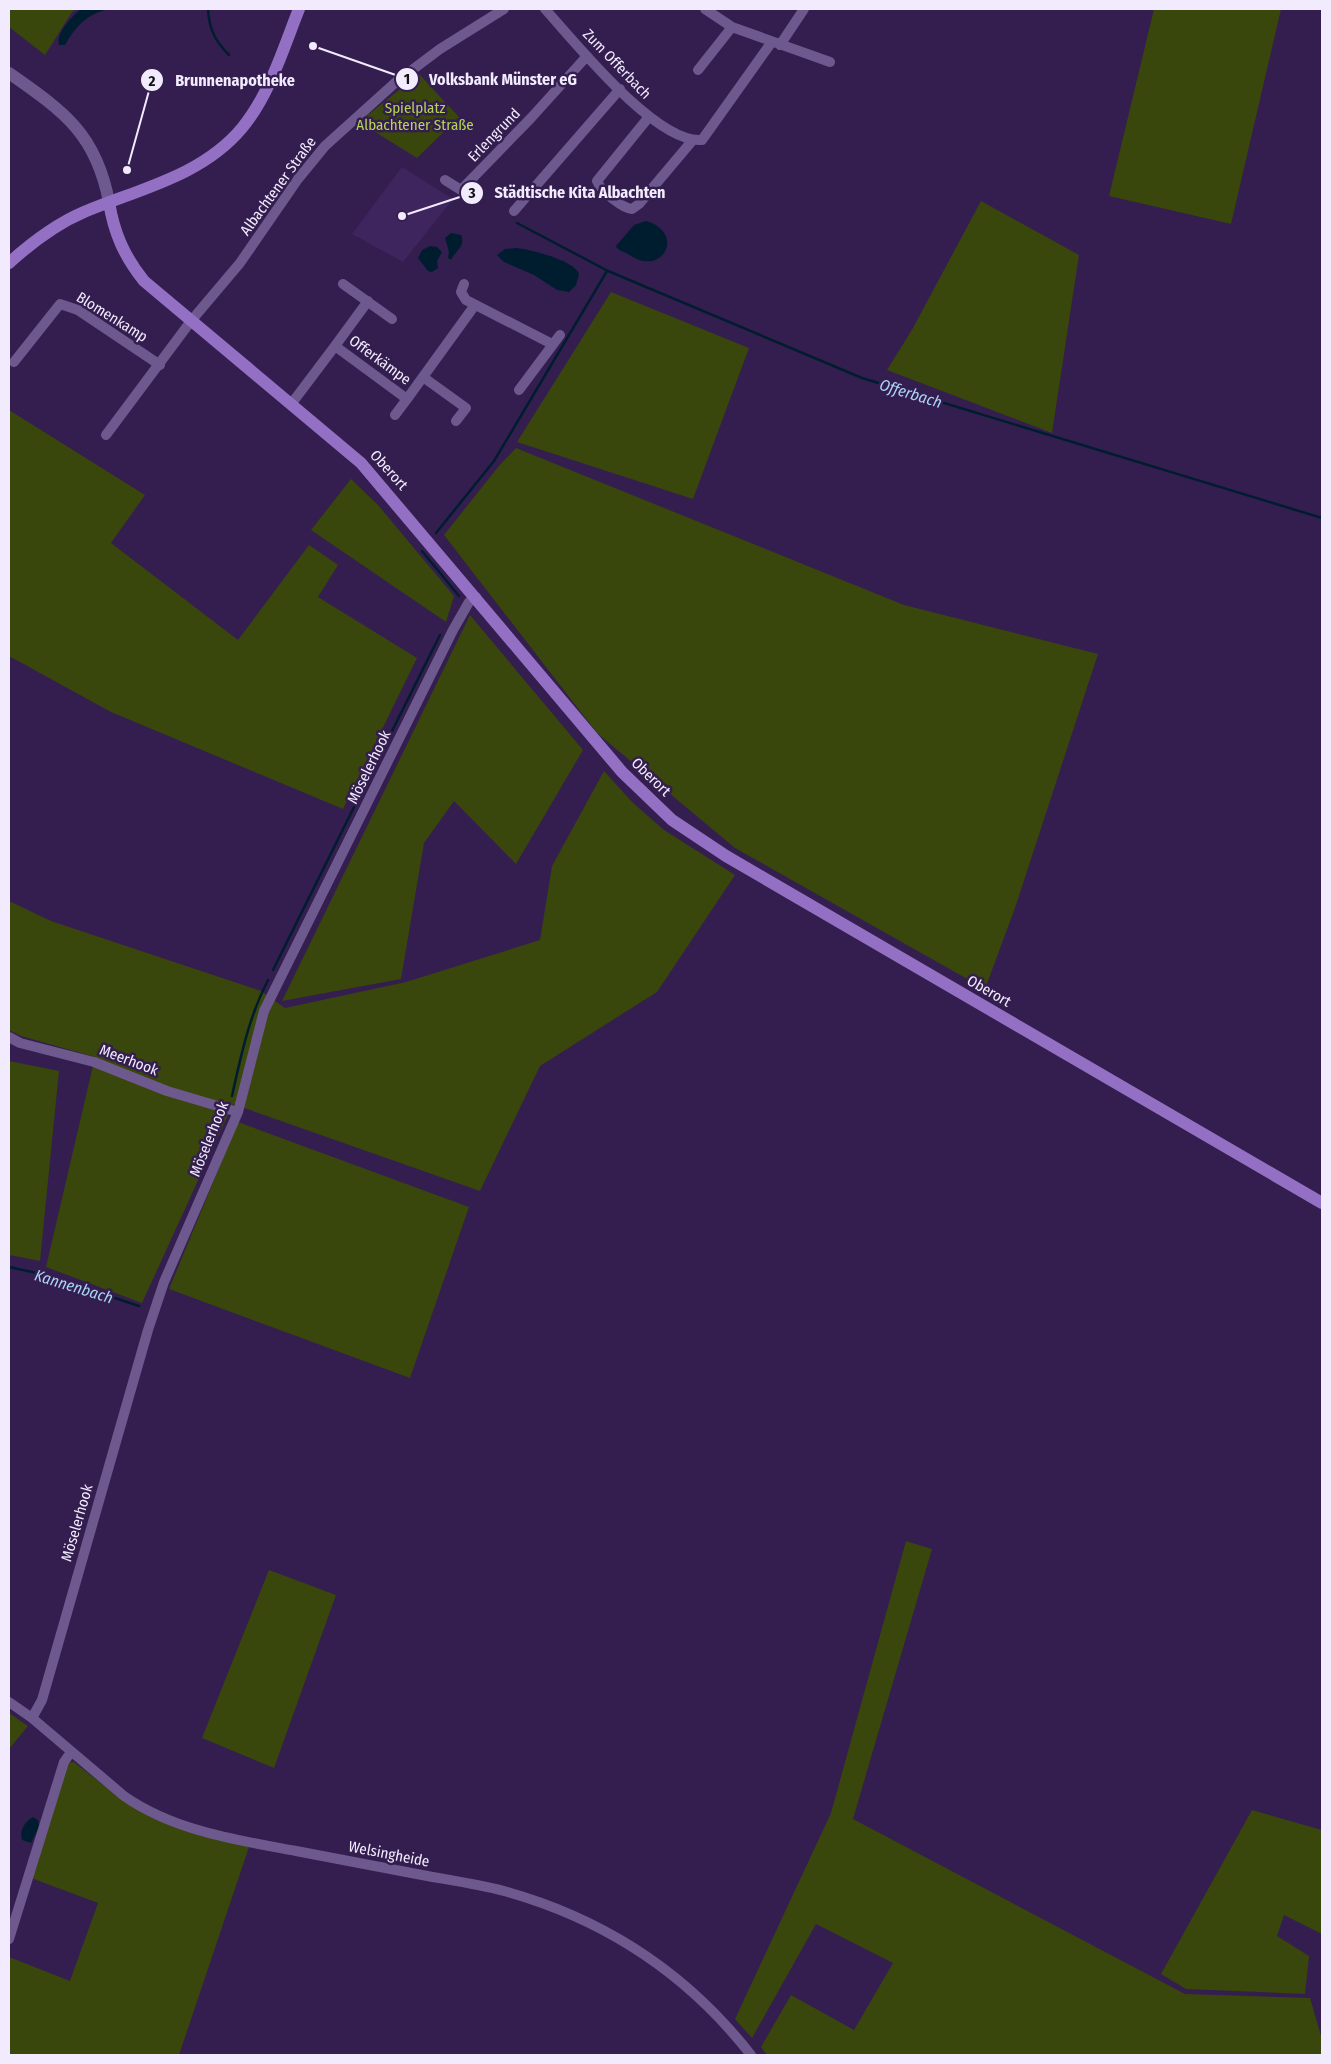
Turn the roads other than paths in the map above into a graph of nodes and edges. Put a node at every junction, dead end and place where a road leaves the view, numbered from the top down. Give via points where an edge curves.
1 (299, 9) edge
2 (545, 9) edge
3 (705, 9) edge
4 (804, 9) edge
5 (499, 10) edge
6 (732, 28) junction
7 (776, 44) junction
8 (588, 56) junction
9 (830, 62) dead end
10 (698, 70) dead end
11 (9, 73) edge
12 (620, 89) junction
13 (648, 118) junction
14 (692, 141) junction
15 (445, 180) dead end
16 (109, 202) junction
17 (514, 211) dead end
18 (9, 263) edge
19 (343, 284) dead end
20 (464, 284) dead end
21 (368, 302) junction
22 (475, 305) junction
23 (392, 319) dead end
24 (192, 321) junction
25 (560, 335) dead end
26 (552, 344) junction
27 (335, 346) junction
28 (14, 362) dead end
29 (160, 365) junction
30 (423, 377) junction
31 (519, 390) dead end
32 (407, 399) junction
33 (292, 403) junction
34 (395, 415) dead end
35 (456, 421) dead end
36 (106, 435) dead end
37 (476, 597) junction
38 (9, 1037) edge
39 (238, 1112) junction
40 (1322, 1203) edge
41 (9, 1702) edge
42 (32, 1718) junction
43 (71, 1752) junction
44 (9, 1939) edge
45 (751, 2055) edge

1 - 16 main road via 266,91 242,128 223,148 203,163
2 - 8 street, Zum Offerbach
3 - 6 street
4 - 7 street, Zum Offerbach
5 - 24 street, Albachtener Straße via 396,82 331,140 304,171 240,264
6 - 7 street
6 - 10 street
7 - 9 street
7 - 14 street, Zum Offerbach via 702,140
8 - 12 street, Zum Offerbach
8 - 15 street, Erlengrund via 462,190
11 - 16 street via 52,103 80,132 96,158
12 - 13 street, Zum Offerbach
12 - 17 street
13 - 14 street, Zum Offerbach
13 - 14 street, Zum Offerbach via 597,181 626,208 632,209 639,204
16 - 18 main road via 54,228
16 - 24 main road, Oberort via 114,228 133,267 144,281
19 - 21 street
20 - 22 street via 462,296
21 - 23 street
21 - 27 street, Offerkämpe
22 - 26 street
22 - 30 street, Offerkämpe
24 - 29 street
24 - 33 main road, Oberort
25 - 26 street
26 - 31 street
27 - 32 street, Offerkämpe
27 - 33 street, Offerkämpe
28 - 29 street, Blomenkamp via 60,304 78,310
29 - 36 street
30 - 32 street, Offerkämpe
30 - 35 street, Offerkämpe via 466,408
32 - 34 street, Offerkämpe
33 - 37 main road, Oberort via 373,475
37 - 39 street, Möselerhook via 469,602 453,630 264,1011
37 - 40 main road, Oberort via 622,772 665,813 698,838
38 - 39 street, Meerhook via 20,1043 94,1062 167,1091
39 - 42 street, Möselerhook via 164,1282 42,1700
41 - 42 street, Welsingheide
42 - 43 street, Welsingheide
43 - 44 street via 64,1762
43 - 45 street, Welsingheide via 136,1804 176,1822 243,1841 504,1891 583,1920 657,1962 711,2009

